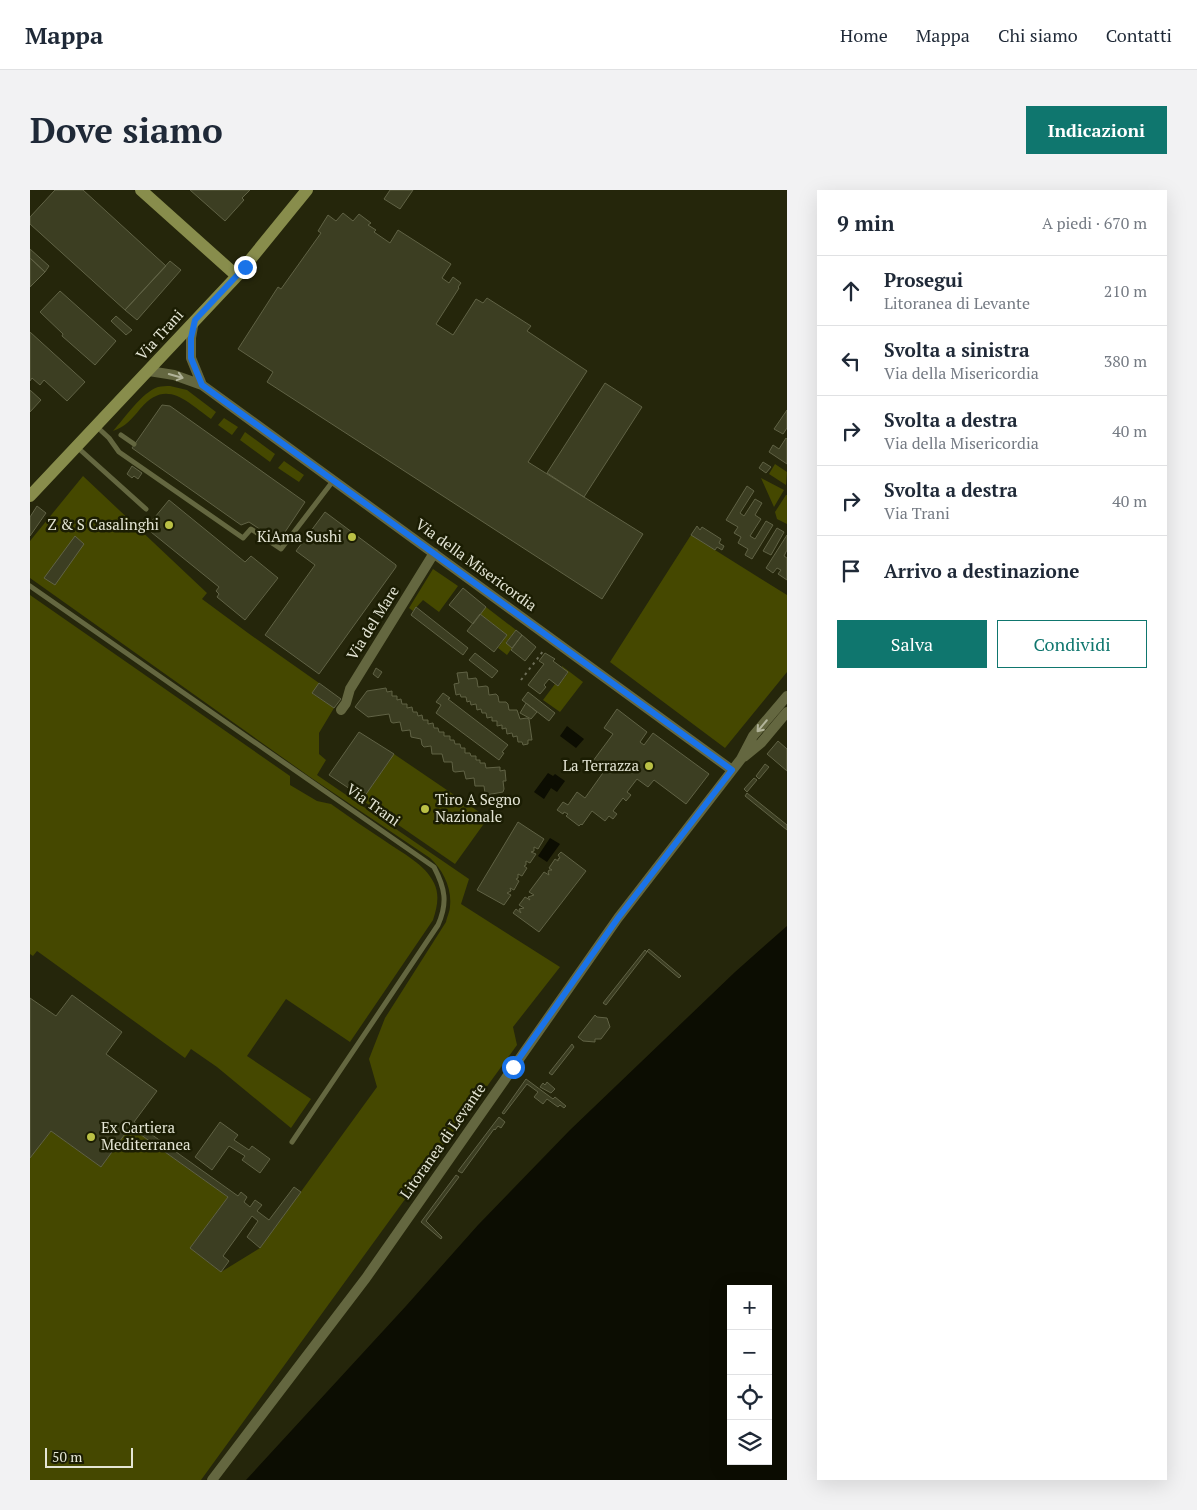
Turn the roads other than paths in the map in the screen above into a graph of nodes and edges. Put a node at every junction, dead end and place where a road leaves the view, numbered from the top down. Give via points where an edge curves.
1 (141, 190) edge
2 (307, 190) edge
3 (237, 276) junction
4 (195, 320) junction
5 (149, 371) junction
6 (202, 385) junction
7 (96, 426) junction
8 (121, 435) dead end
9 (134, 444) dead end
10 (76, 447) junction
11 (334, 480) junction
12 (30, 496) edge
13 (146, 509) dead end
14 (434, 553) junction
15 (30, 586) edge
16 (787, 696) edge
17 (341, 710) dead end
18 (787, 712) edge
19 (741, 759) junction
20 (732, 770) junction
21 (292, 1142) dead end
22 (212, 1480) edge

1 - 3 main road
2 - 3 main road, Via Trani
3 - 4 main road, Via Trani
4 - 5 main road, Via Trani
4 - 6 street via 191,358
5 -> 6 street, Via della Misericordia via 174,375
5 - 7 main road, Via Trani
6 - 11 street, Via della Misericordia
7 - 10 main road, Via Trani
7 - 11 lane via 119,452 243,538 251,529 281,549
8 - 9 lane
10 - 12 main road, Via Trani
10 - 13 lane
11 - 14 street, Via della Misericordia
14 - 17 street, Via del Mare via 350,689
14 - 20 street, Via della Misericordia
15 - 21 lane, Via Trani via 434,867 440,879 445,903 438,924
16 -> 19 street via 753,736
18 - 19 street via 761,743
19 - 20 street, Litoranea di Levante
20 - 22 street, Litoranea di Levante via 618,918 366,1278

